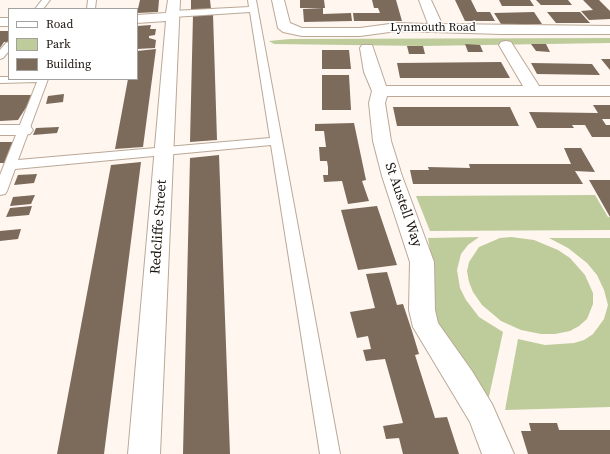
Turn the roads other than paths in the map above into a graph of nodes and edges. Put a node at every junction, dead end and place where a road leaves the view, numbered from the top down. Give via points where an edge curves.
1 (46, 0) edge
2 (278, 0) edge
3 (425, 0) edge
4 (252, 4) edge
5 (40, 8) edge
6 (173, 10) edge
7 (138, 19) edge
8 (437, 28) junction
9 (610, 30) edge
10 (506, 45) dead end
11 (8, 46) edge
12 (367, 48) dead end
13 (0, 56) edge
14 (43, 80) edge
15 (534, 90) junction
16 (380, 91) junction
17 (610, 91) edge
18 (0, 130) edge
19 (24, 130) junction
20 (276, 141) junction
21 (164, 151) junction
22 (10, 165) junction
23 (0, 191) edge
24 (144, 454) edge
25 (330, 454) edge
26 (498, 454) edge

1 - 5 lane
2 - 8 street, Lynmouth Road via 283,25 296,31 352,32 384,28
3 - 8 street
4 - 6 lane
4 - 20 lane
6 - 7 street
6 - 21 street, Redcliffe Street
8 - 9 street, Lynmouth Road
10 - 15 street
11 - 13 lane
12 - 16 street via 372,72
14 - 19 lane
15 - 16 street
15 - 17 street
16 - 26 street, St Austell Way via 377,103 382,141 422,262 422,310 426,328 482,414
18 - 19 street
19 - 22 lane
20 - 21 lane
20 - 25 lane
21 - 22 lane
21 - 24 street, Redcliffe Street
22 - 23 lane

